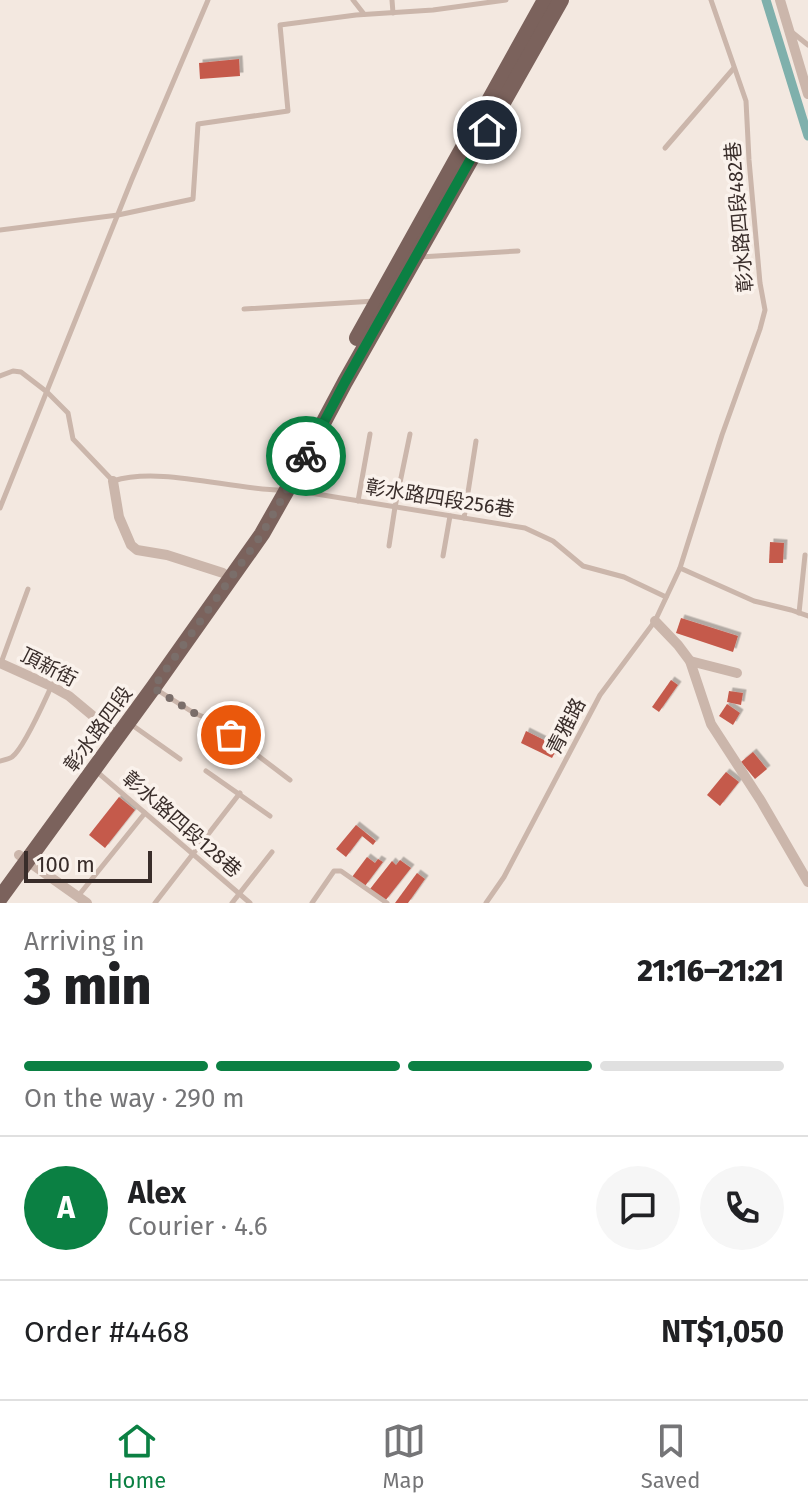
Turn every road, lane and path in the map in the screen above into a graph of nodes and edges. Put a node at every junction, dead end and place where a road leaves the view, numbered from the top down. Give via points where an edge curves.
1 (208, 0) edge
2 (353, 0) edge
3 (392, 0) edge
4 (506, 0) edge
5 (545, 0) edge
6 (561, 0) edge
7 (711, 0) edge
8 (780, 0) edge
9 (393, 13) junction
10 (364, 14) junction
11 (789, 30) junction
12 (808, 45) edge
13 (734, 68) junction
14 (808, 94) edge
15 (665, 148) dead end
16 (118, 215) junction
17 (0, 230) edge
18 (518, 251) dead end
19 (415, 257) junction
20 (393, 284) junction
21 (377, 301) junction
22 (244, 309) dead end
23 (0, 376) edge
24 (47, 392) junction
25 (370, 434) dead end
26 (410, 434) dead end
27 (476, 441) dead end
28 (113, 481) junction
29 (281, 490) junction
30 (358, 501) junction
31 (395, 507) junction
32 (0, 508) edge
33 (450, 516) junction
34 (464, 518) junction
35 (389, 546) dead end
36 (805, 555) dead end
37 (443, 556) dead end
38 (680, 568) junction
39 (223, 573) junction
40 (28, 589) dead end
41 (666, 597) junction
42 (799, 613) junction
43 (808, 616) edge
44 (655, 621) junction
45 (690, 661) junction
46 (0, 665) edge
47 (737, 673) dead end
48 (51, 686) junction
49 (153, 688) junction
50 (128, 722) junction
51 (113, 733) junction
52 (180, 759) dead end
53 (0, 761) edge
54 (94, 769) junction
55 (206, 771) dead end
56 (290, 780) dead end
57 (240, 793) junction
58 (145, 812) junction
59 (270, 816) dead end
60 (272, 852) dead end
61 (192, 854) junction
62 (23, 858) junction
63 (0, 882) edge
64 (808, 882) edge
65 (239, 894) junction
66 (0, 898) edge
67 (82, 900) edge
68 (155, 903) edge
69 (232, 903) edge
70 (250, 903) edge
71 (312, 903) edge
72 (387, 903) edge
73 (486, 903) edge

1 - 16 lane
2 - 10 lane
3 - 9 lane
4 - 9 lane
5 - 20 main road, 彰水路四段
6 - 19 main road, 彰水路四段
7 - 13 lane, 彰水路四段482巷
8 - 11 street
9 - 10 lane
10 - 16 lane via 280,25 288,111 198,124 193,199
11 - 12 lane
11 - 14 street
13 - 15 lane
13 - 38 lane, 彰水路四段482巷 via 746,101 765,310
16 - 17 lane
16 - 24 lane
18 - 19 lane
19 - 20 main road, 彰水路四段
20 - 21 main road, 彰水路四段
20 - 29 main road, 彰水路四段 via 345,382
21 - 22 lane
21 - 29 main road, 彰水路四段
23 - 24 lane via 21,372
24 - 28 lane via 68,413 73,439
24 - 32 lane
25 - 30 lane
26 - 31 lane
27 - 34 lane
28 - 29 lane, 彰水路四段256巷 via 159,477
28 - 39 street via 131,545
29 - 30 lane, 彰水路四段256巷
29 - 39 main road, 彰水路四段
29 - 49 main road, 彰水路四段 via 262,534
30 - 31 lane, 彰水路四段256巷
31 - 33 lane, 彰水路四段256巷
31 - 35 lane
33 - 34 lane, 彰水路四段256巷
33 - 37 lane
34 - 41 lane, 彰水路四段256巷 via 525,528 553,541 583,566 624,577
36 - 42 lane
38 - 41 lane, 青雅路
38 - 42 lane via 754,601
39 - 51 main road, 彰水路四段
40 - 46 lane
41 - 44 lane, 青雅路
42 - 43 lane
44 - 45 street
44 - 73 lane, 青雅路 via 600,695
45 - 47 street
45 - 64 street via 718,738
46 - 48 street, 頂新街
48 - 51 street, 頂新街
48 - 53 lane via 15,754
49 - 50 main road, 彰水路四段
49 - 56 lane via 211,720
50 - 51 main road, 彰水路四段
50 - 52 lane
51 - 54 main road, 彰水路四段
51 - 62 main road, 彰水路四段
54 - 58 lane, 彰水路四段128巷
54 - 62 main road, 彰水路四段
55 - 57 lane
57 - 59 lane
57 - 61 lane
58 - 61 lane, 彰水路四段128巷
58 - 67 lane
60 - 65 lane
61 - 65 lane, 彰水路四段128巷
61 - 68 lane
62 - 63 main road, 彰水路四段
62 - 66 main road, 彰水路四段
62 - 67 street
65 - 69 lane
65 - 70 lane, 彰水路四段128巷
71 - 72 lane via 334,871 341,871

